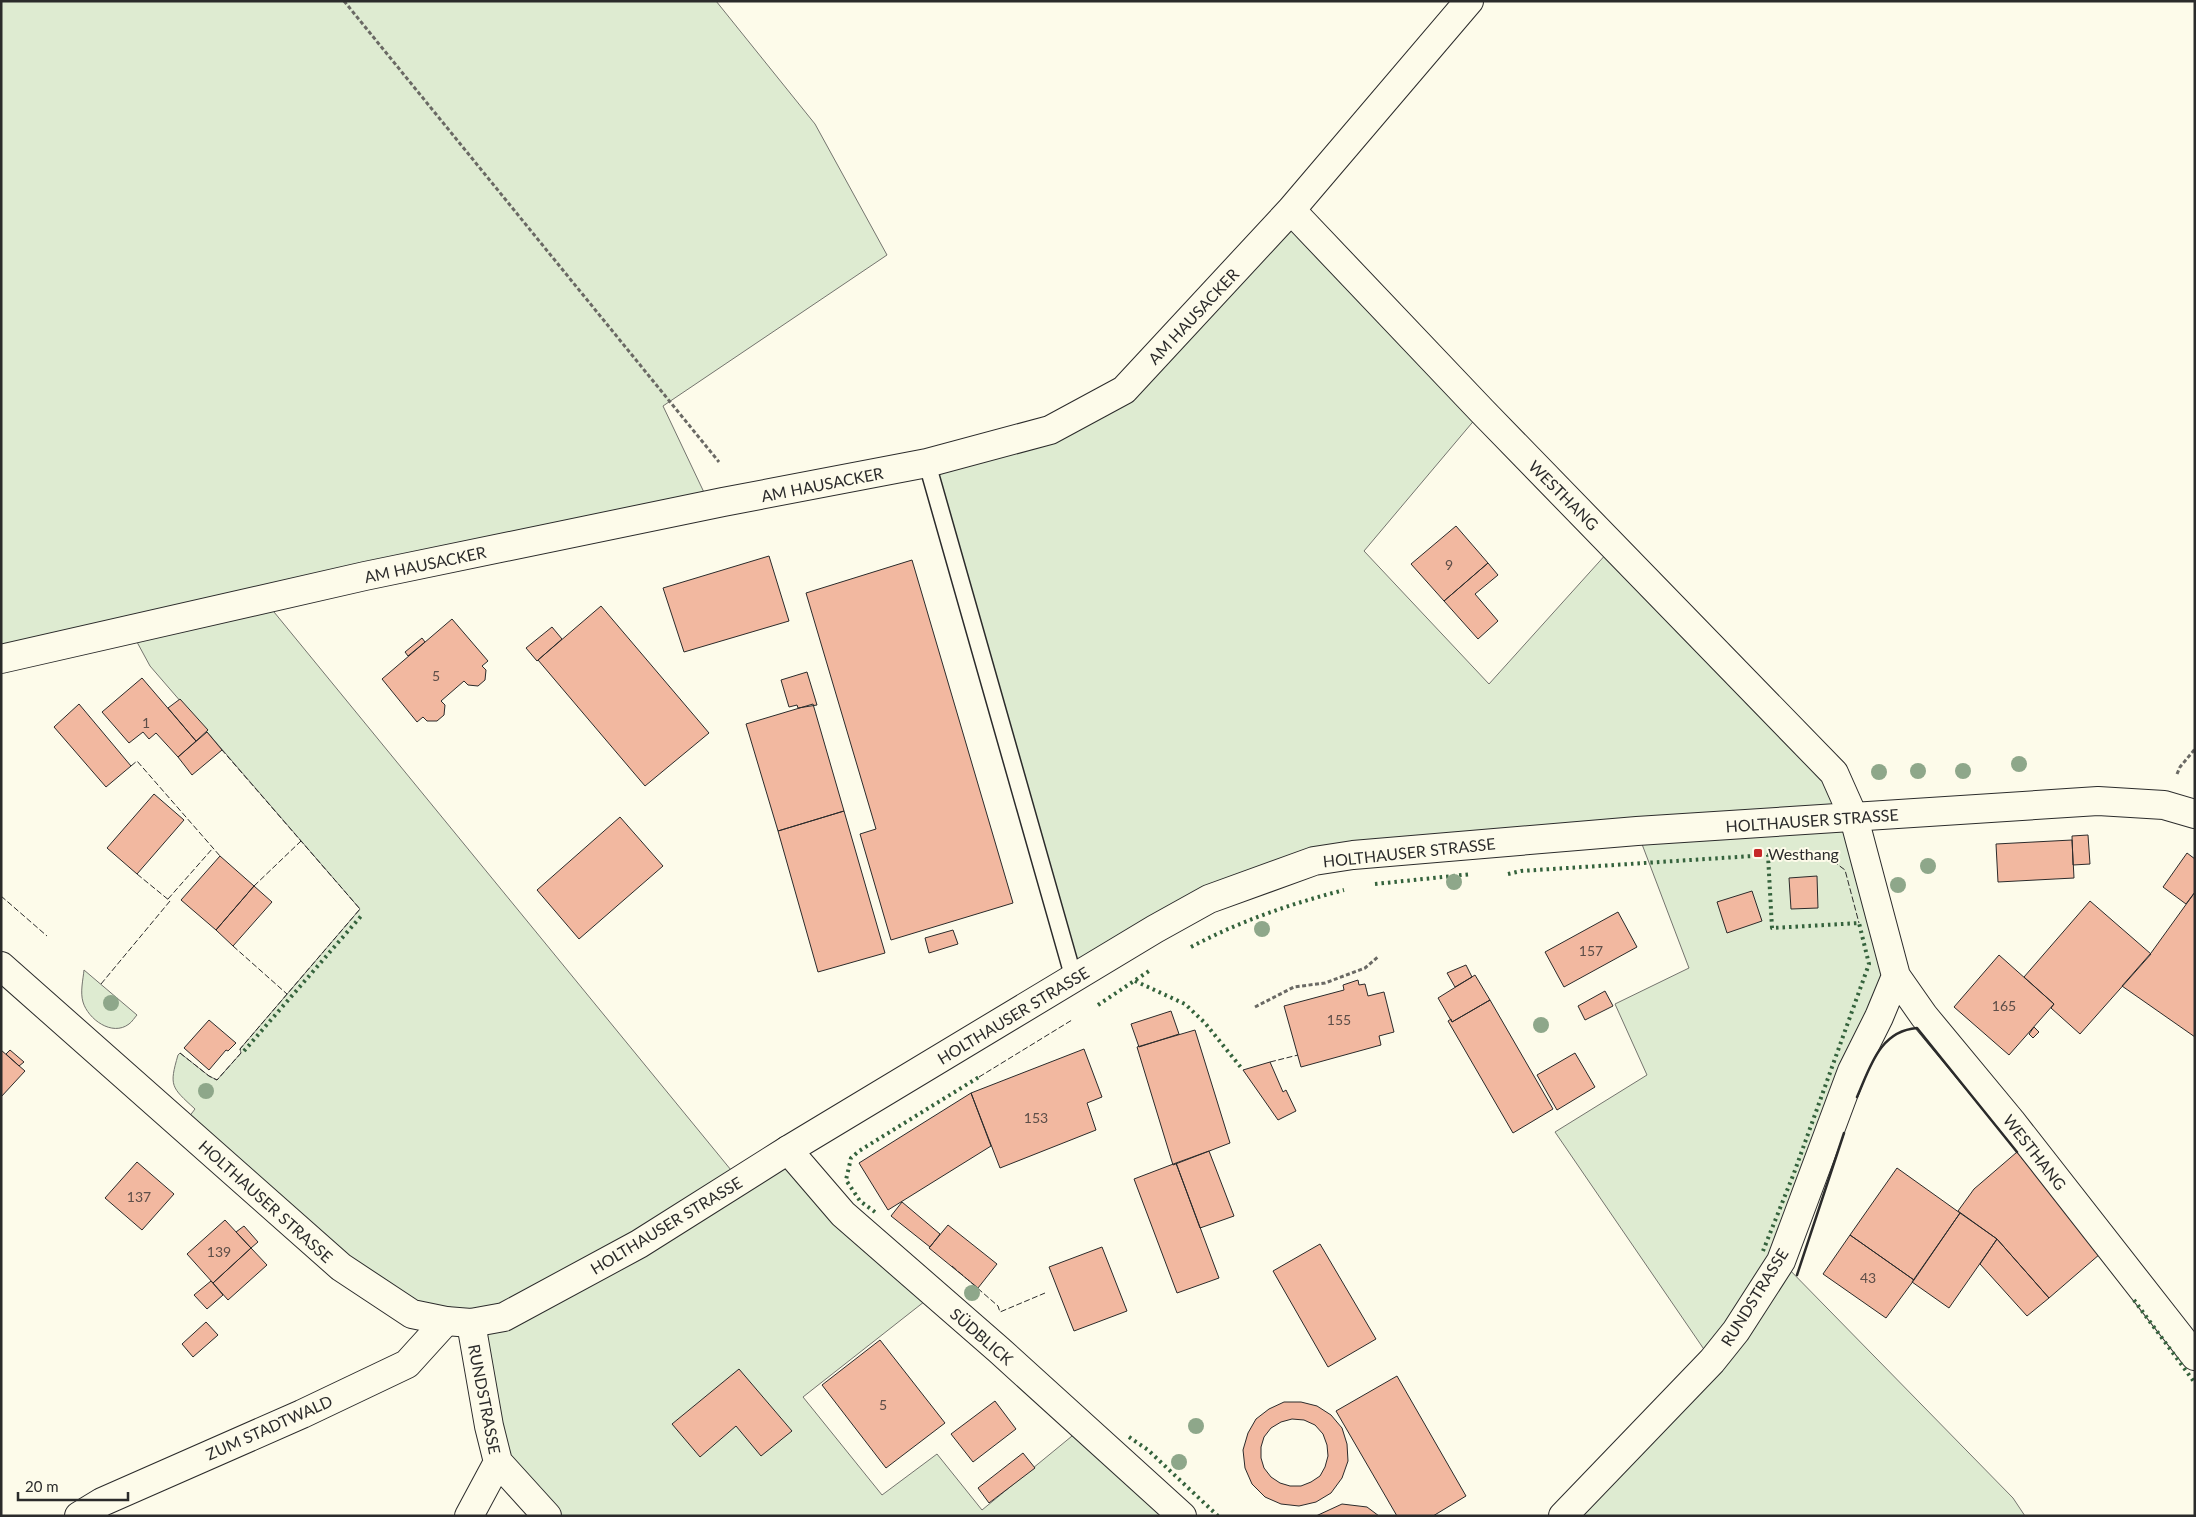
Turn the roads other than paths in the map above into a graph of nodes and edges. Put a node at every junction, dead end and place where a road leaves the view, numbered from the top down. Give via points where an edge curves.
1 (1469, 1) edge
2 (1291, 210) junction
3 (927, 463) junction
4 (1, 659) edge
5 (2195, 814) edge
6 (1854, 818) junction
7 (1, 966) edge
8 (1896, 976) junction
9 (1074, 979) junction
10 (788, 1150) junction
11 (458, 1322) junction
12 (2195, 1356) edge
13 (498, 1462) junction
14 (79, 1516) edge
15 (469, 1516) edge
16 (548, 1516) edge
17 (1182, 1516) edge
18 (1563, 1516) edge

1 - 2 street, AM HAUSACKER
2 - 3 street, AM HAUSACKER via 1124,390 1050,430
2 - 6 street, WESTHANG via 1834,773
3 - 4 street, AM HAUSACKER via 365,576
3 - 9 lane
5 - 6 street, HOLTHAUSER STRASSE via 2164,805 2098,801
6 - 8 street, WESTHANG
6 - 9 street, HOLTHAUSER STRASSE via 1618,832 1354,854 1314,861 1209,899
7 - 11 street, HOLTHAUSER STRASSE via 341,1267 412,1314
8 - 12 street, WESTHANG via 1924,1016 2011,1120
8 - 18 street, RUNDSTRASSE via 1852,1071 1781,1261 1736,1331 1712,1361
9 - 10 street, HOLTHAUSER STRASSE
10 - 11 street, HOLTHAUSER STRASSE via 622,1253 504,1317
10 - 17 street, SÜDBLICK via 843,1214
11 - 13 street, RUNDSTRASSE
11 - 14 street, ZUM STADTWALD via 407,1364 102,1502
13 - 15 street
13 - 16 street, RUNDSTRASSE

